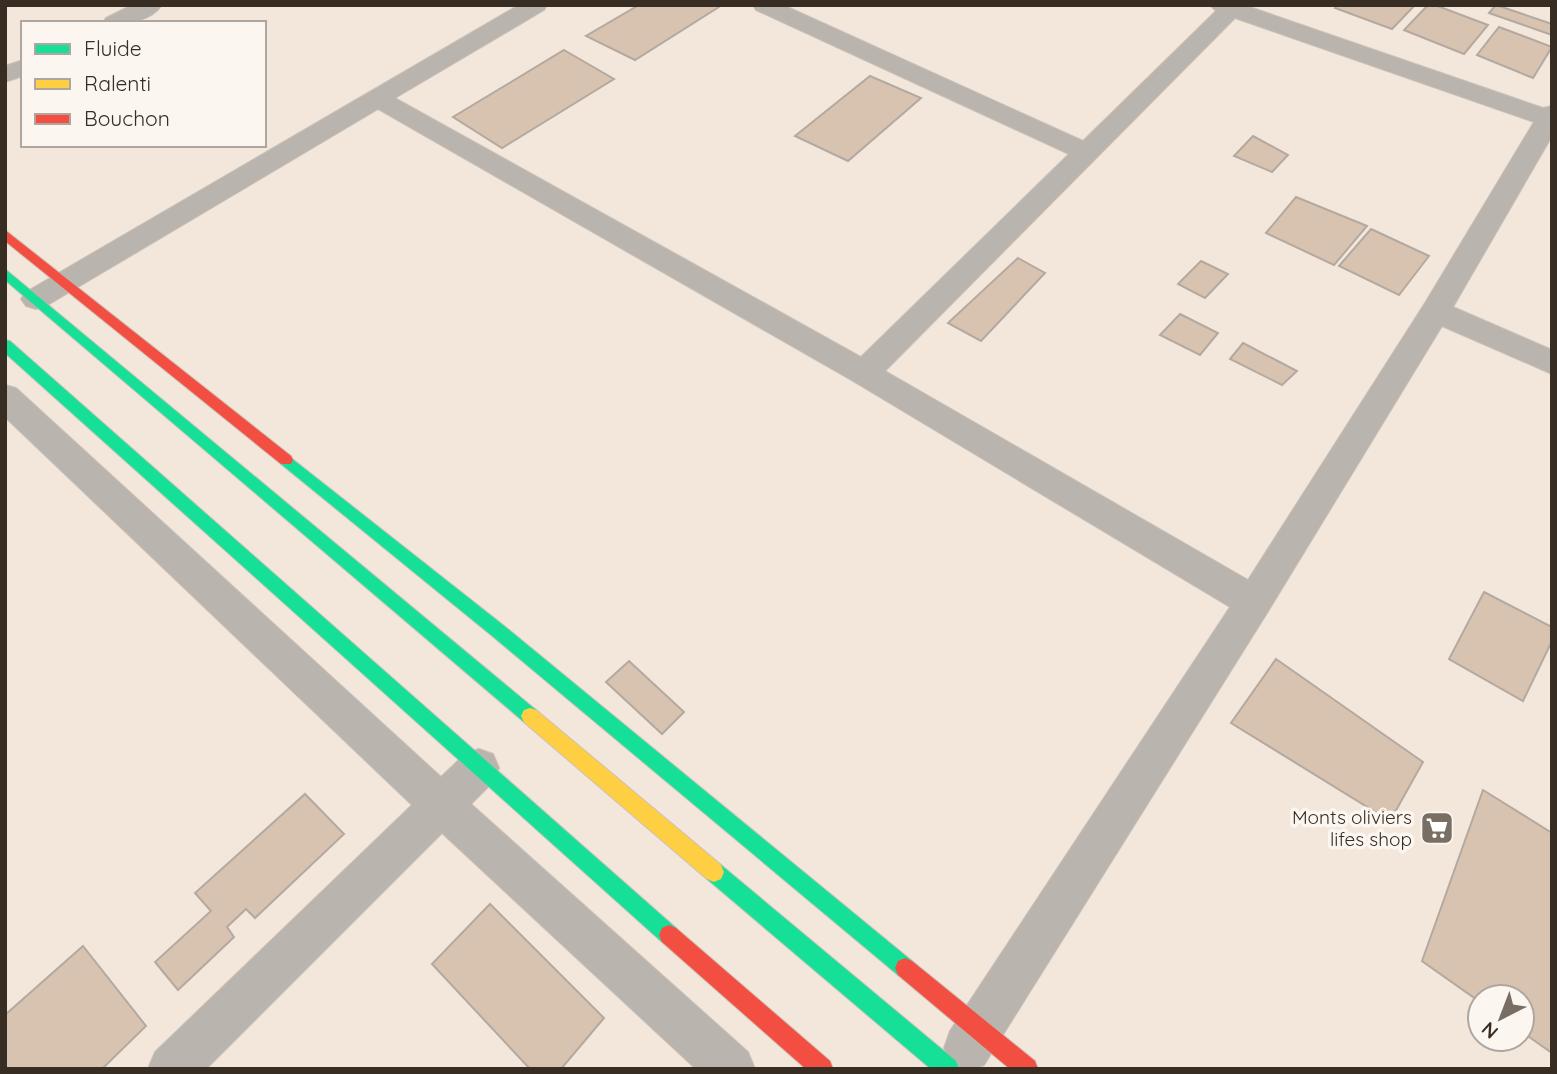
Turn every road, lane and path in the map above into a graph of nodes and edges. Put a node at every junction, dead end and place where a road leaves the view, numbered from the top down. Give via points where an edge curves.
1 (151, 5) edge
2 (536, 5) edge
3 (764, 5) edge
4 (1226, 7) edge
5 (118, 21) edge
6 (21, 68) edge
7 (5, 75) edge
8 (378, 99) junction
9 (1551, 118) edge
10 (1086, 152) junction
11 (5, 234) edge
12 (5, 273) edge
13 (63, 283) junction
14 (36, 299) junction
15 (1436, 311) junction
16 (5, 345) edge
17 (1552, 363) edge
18 (864, 373) junction
19 (5, 397) edge
20 (1254, 602) junction
21 (479, 768) junction
22 (441, 805) junction
23 (978, 1030) junction
24 (172, 1069) edge
25 (731, 1069) edge
26 (822, 1069) edge
27 (948, 1069) edge
28 (954, 1069) edge
29 (1027, 1069) edge

1 - 5 street
2 - 8 street
3 - 10 street
4 - 9 street
4 - 10 street
6 - 7 street
8 - 13 street
8 - 18 street
9 - 15 street
10 - 18 street
11 - 13 main road
12 - 14 main road
13 - 14 street
13 - 23 main road via 497,631
14 - 27 main road
15 - 17 street
15 - 20 street
16 - 21 main road
18 - 20 street
19 - 22 street
20 - 23 street
21 - 22 street
21 - 26 main road
22 - 24 street
22 - 25 street
23 - 28 street
23 - 29 main road

